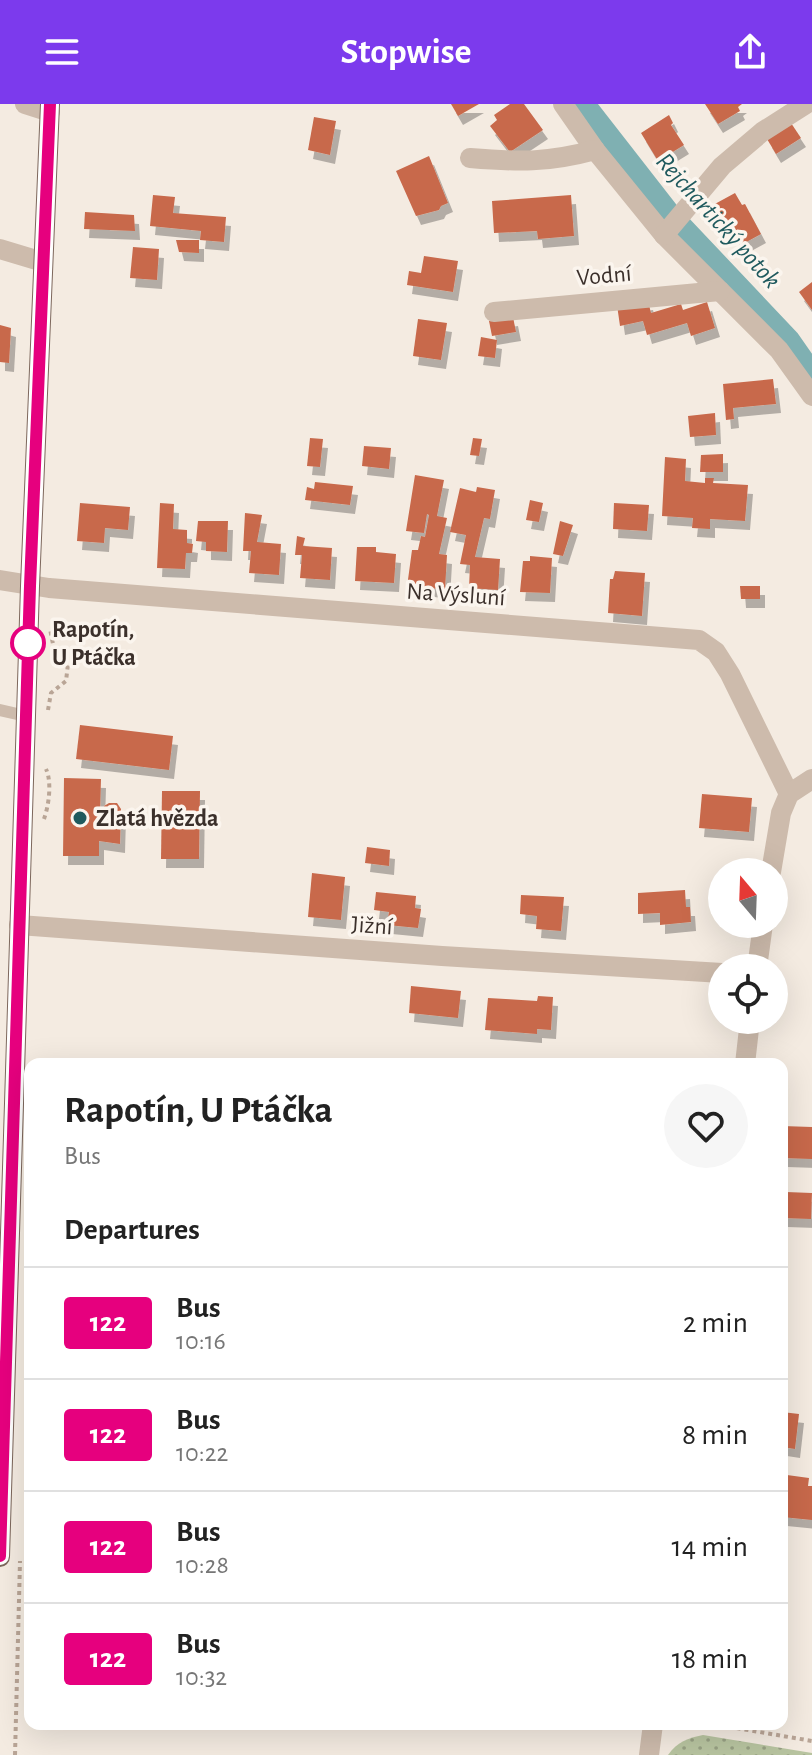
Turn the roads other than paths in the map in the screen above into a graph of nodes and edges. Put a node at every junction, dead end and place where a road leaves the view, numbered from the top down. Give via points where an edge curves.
1 (25, 104) edge
2 (563, 104) edge
3 (806, 104) edge
4 (50, 108) edge
5 (595, 150) junction
6 (470, 158) dead end
7 (666, 233) junction
8 (0, 249) edge
9 (43, 262) junction
10 (720, 291) junction
11 (494, 312) dead end
12 (812, 396) edge
13 (0, 580) edge
14 (30, 586) junction
15 (0, 710) edge
16 (26, 716) junction
17 (812, 779) edge
18 (789, 794) junction
19 (773, 858) edge
20 (19, 925) junction
21 (708, 972) edge
22 (748, 1034) edge
23 (746, 1058) edge
24 (0, 1557) edge
25 (652, 1730) edge
26 (649, 1755) edge

1 - 4 street
2 - 5 street
3 - 7 street via 732,157
4 - 9 main road
5 - 6 street via 557,160
5 - 7 street
7 - 10 street
8 - 9 street
9 - 14 main road
10 - 11 street, Vodní
10 - 12 street via 779,350
13 - 14 street, Na Výsluní
14 - 16 main road
14 - 18 street, Na Výsluní via 699,640 716,652 730,674
15 - 16 lane
16 - 20 main road
17 - 18 street
18 - 19 street
20 - 21 street, Jižní
20 - 24 main road
22 - 23 street
25 - 26 street

